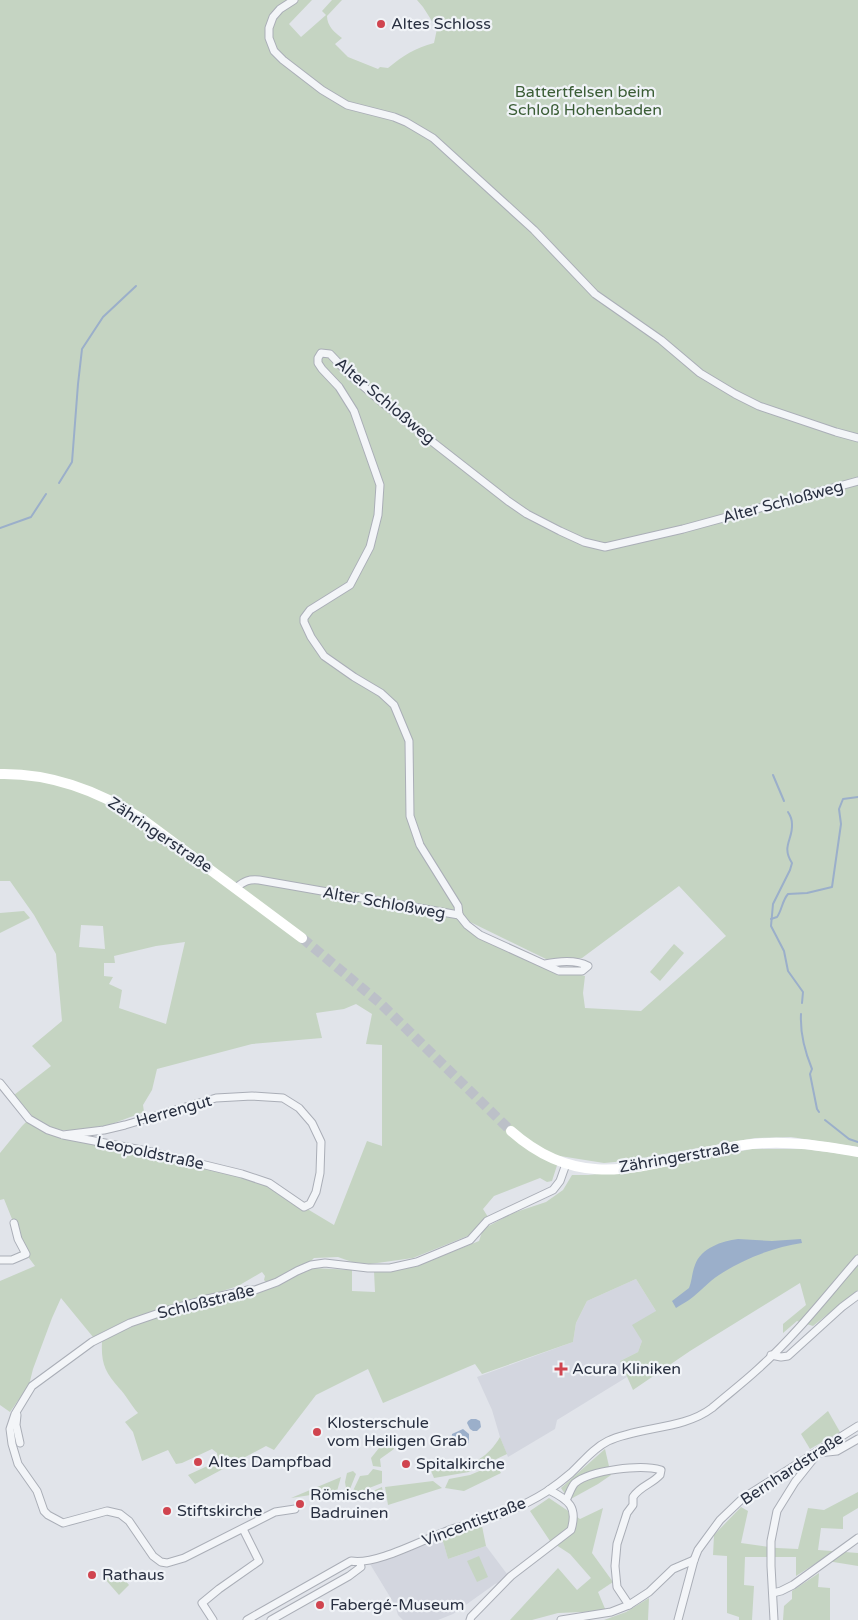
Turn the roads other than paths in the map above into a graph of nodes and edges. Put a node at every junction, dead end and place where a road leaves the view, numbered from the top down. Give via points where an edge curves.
1 (294, 0) edge
2 (858, 438) edge
3 (858, 481) edge
4 (0, 774) edge
5 (236, 888) junction
6 (458, 915) junction
7 (302, 938) tunnel mouth
8 (545, 964) junction
9 (0, 1083) edge
10 (511, 1131) tunnel mouth
11 (63, 1135) junction
12 (858, 1152) edge
13 (566, 1164) junction
14 (310, 1204) joint
15 (14, 1222) dead end
16 (858, 1259) edge
17 (0, 1260) edge
18 (858, 1295) edge
19 (771, 1356) junction
20 (17, 1410) junction
21 (858, 1426) edge
22 (858, 1439) edge
23 (20, 1442) dead end
24 (818, 1453) junction
25 (549, 1490) junction
26 (566, 1500) junction
27 (295, 1509) dead end
28 (243, 1529) junction
29 (858, 1538) edge
30 (694, 1560) junction
31 (360, 1562) junction
32 (773, 1593) junction
33 (629, 1605) junction
34 (213, 1620) edge
35 (247, 1620) edge
36 (271, 1620) edge
37 (470, 1620) edge
38 (561, 1620) edge
39 (678, 1620) edge
40 (774, 1620) edge

1 - 2 street via 280,9 269,28 274,51 283,60 347,105 394,117 433,138 534,230 595,294 661,340 700,373 759,406
3 - 6 street, Alter Schloßweg via 604,547 560,532 508,501 384,404 330,354 321,353 318,364 339,387 354,411 380,485 380,495 370,546 350,585 310,610 304,622 324,656 394,705 409,742 410,816 420,845 458,906
4 - 5 main road, Zähringerstraße via 49,779 104,797 142,819
5 - 6 street, Alter Schloßweg via 244,882 259,880
5 - 7 main road, Zähringerstraße
6 - 8 street via 480,935
8 - 8 street via 559,971 582,971 588,966 573,962
9 - 11 street, Leopoldstraße via 30,1119
10 - 13 main road, Zähringerstraße via 534,1149
11 - 14 street, Leopoldstraße via 242,1174 270,1183 304,1207
11 - 14 street, Herrengut via 116,1127 216,1098 284,1098 299,1108 312,1123 321,1142 320,1173
12 - 13 main road, Zähringerstraße via 794,1143 766,1143 616,1170 591,1170
13 - 20 street, Schloßstraße via 553,1190 487,1221 470,1240 417,1262 390,1268 325,1263 311,1265 256,1290 207,1299 122,1326 92,1342 32,1386
15 - 17 street via 26,1254 12,1260
16 - 19 street, Vincentistraße
18 - 19 street via 788,1356
19 - 25 street, Vincentistraße via 711,1408 696,1417 600,1445
20 - 23 street
20 - 28 street, Schloßstraße via 10,1429 18,1464 44,1510 60,1522 107,1511 120,1514 129,1521 153,1556 167,1563
21 - 24 street, Bernhardstraße
22 - 24 street via 837,1450
24 - 30 street, Bernhardstraße via 744,1498 720,1520
24 - 32 street via 794,1482 777,1511 771,1541
25 - 26 street
25 - 31 street, Vincentistraße via 492,1518
26 - 33 street via 574,1484 583,1478 632,1468 660,1470 655,1480 632,1497 633,1505 617,1544 617,1587
26 - 37 street via 574,1509 571,1530 511,1576
27 - 28 street via 275,1512
28 - 34 street via 259,1561 202,1603
29 - 32 street via 792,1585
30 - 33 street via 673,1569 649,1592
30 - 39 street, Bernhardstraße
31 - 35 street, Vincentistraße via 351,1561
31 - 36 street via 361,1567 350,1576
32 - 40 street
33 - 38 street via 611,1612

